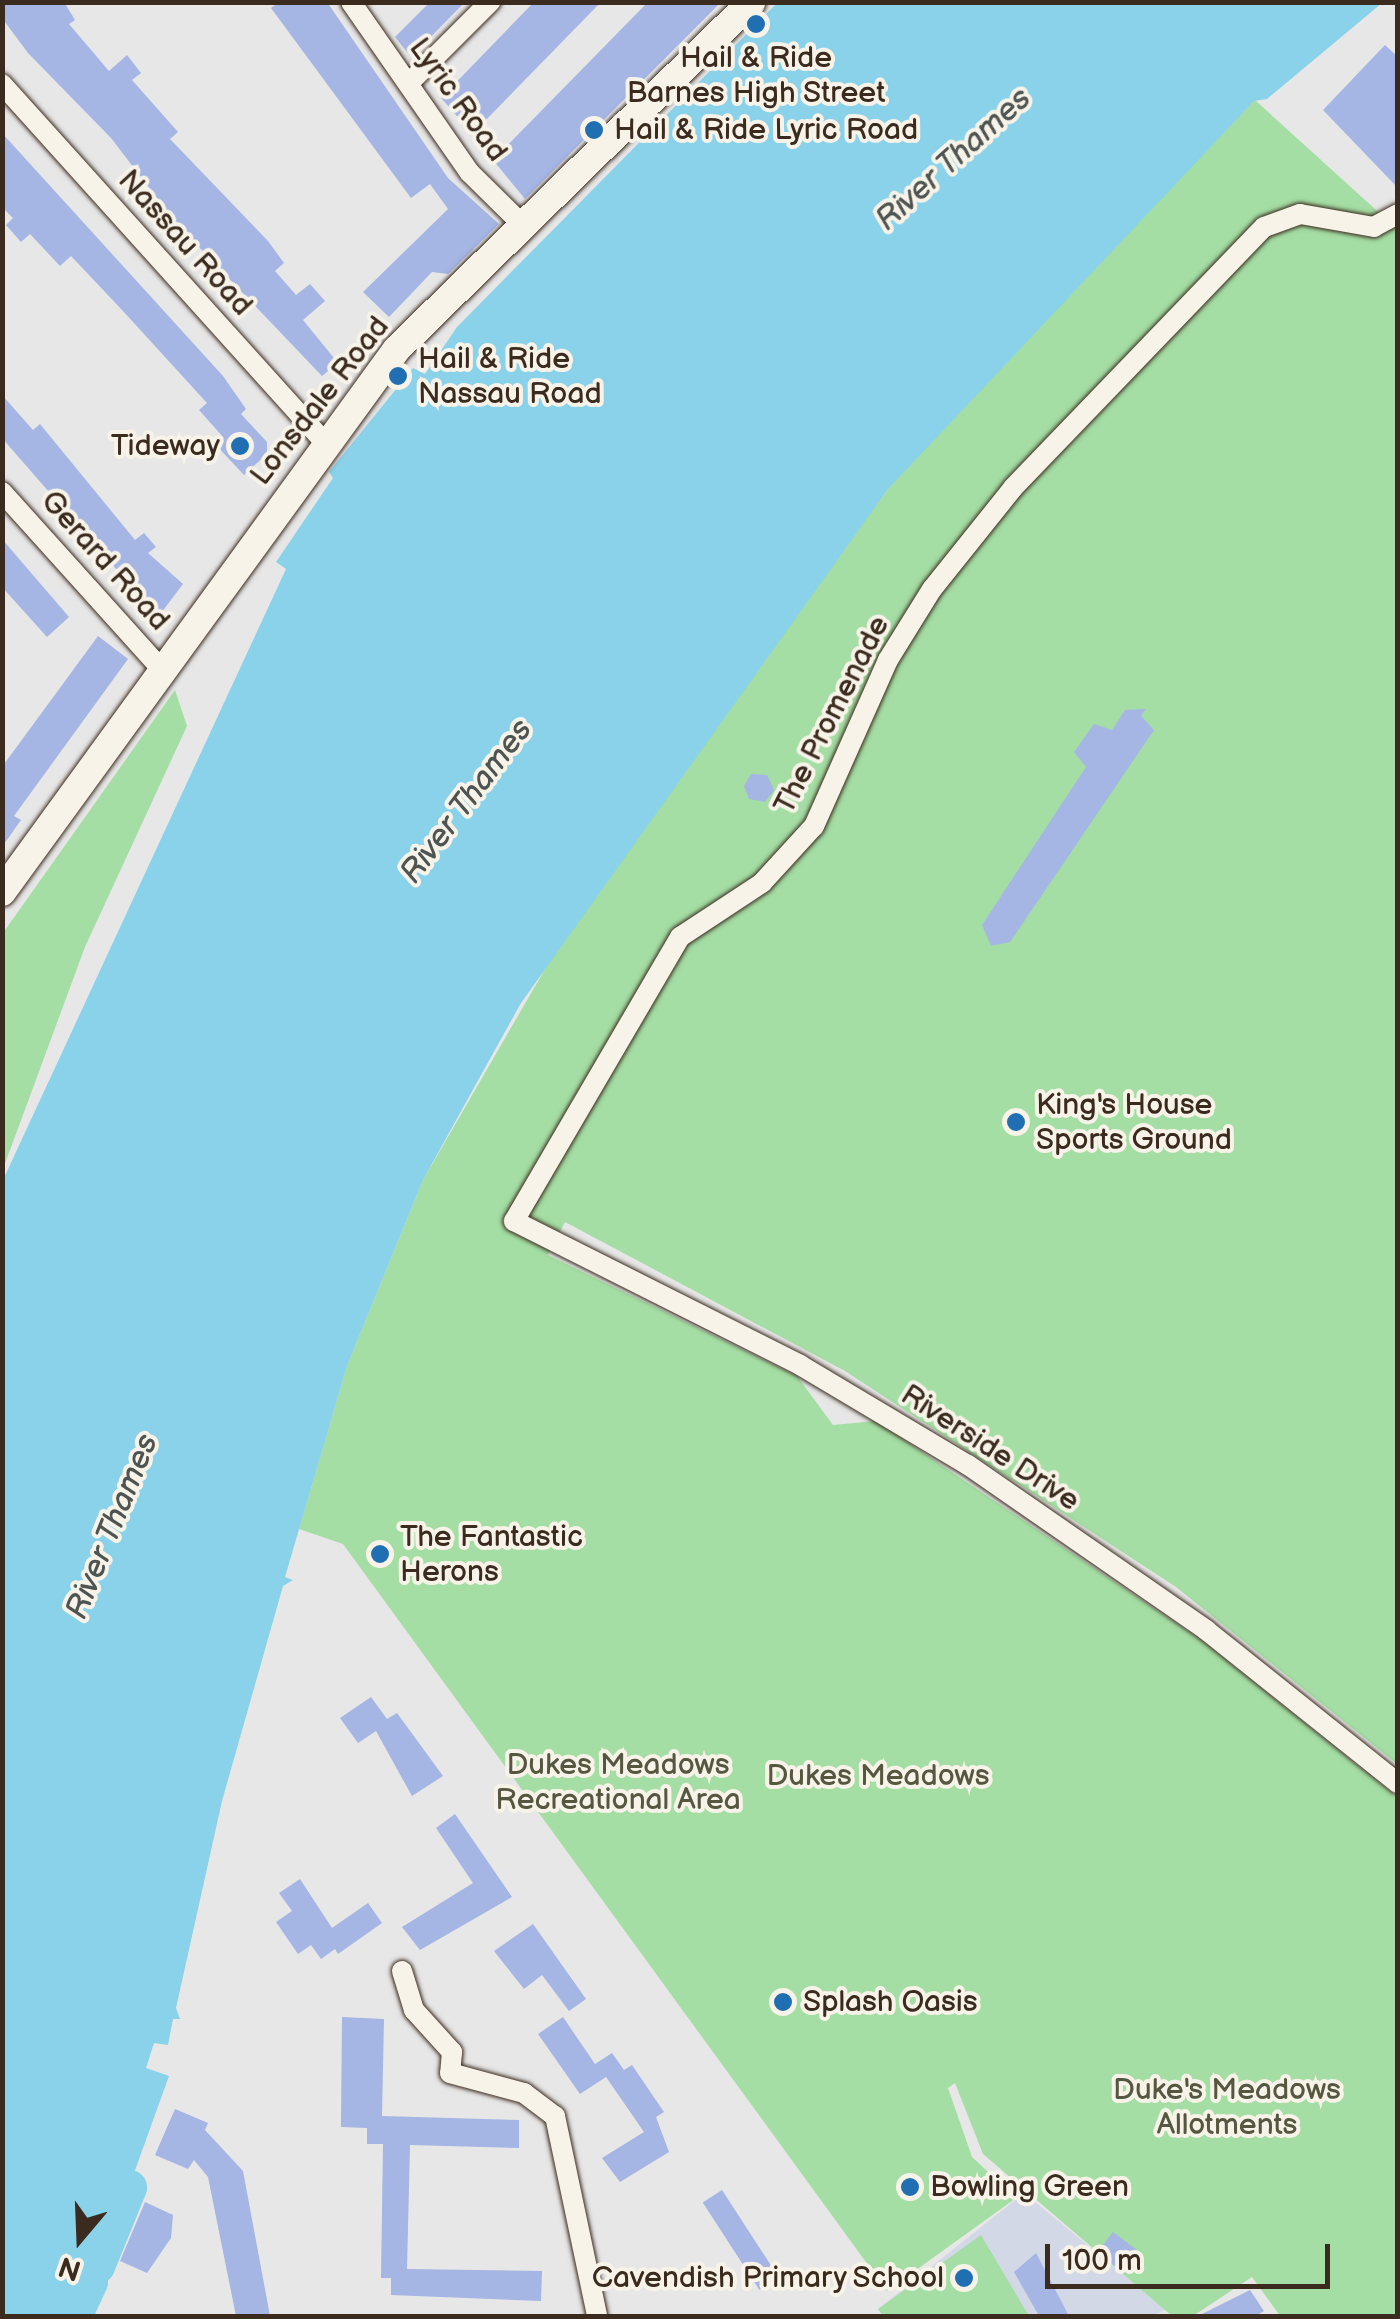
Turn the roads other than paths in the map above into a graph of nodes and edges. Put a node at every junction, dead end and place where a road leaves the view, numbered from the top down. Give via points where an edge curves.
1 (351, 2) edge
2 (490, 2) edge
3 (751, 2) edge
4 (409, 83) junction
5 (2, 84) edge
6 (1398, 214) edge
7 (524, 226) junction
8 (323, 442) junction
9 (2, 492) edge
10 (163, 671) junction
11 (2, 892) edge
12 (514, 1220) joint
13 (1398, 1783) edge
14 (402, 1971) dead end
15 (597, 2316) edge

1 - 4 street, Lyric Road
2 - 4 street
3 - 7 main road, Lonsdale Road
4 - 7 street, Lyric Road via 470,173
5 - 8 street, Nassau Road
6 - 12 street, The Promenade via 1374,226 1300,214 1264,227 1014,488 932,588 888,660 814,826 762,883 680,937
7 - 8 main road, Lonsdale Road via 397,349
8 - 10 main road, Lonsdale Road
9 - 10 street, Gerard Road
10 - 11 main road, Lonsdale Road
12 - 13 street, Riverside Drive via 800,1365 968,1466 1206,1630
14 - 15 street via 430,2036 452,2052 450,2073 524,2093 555,2116

